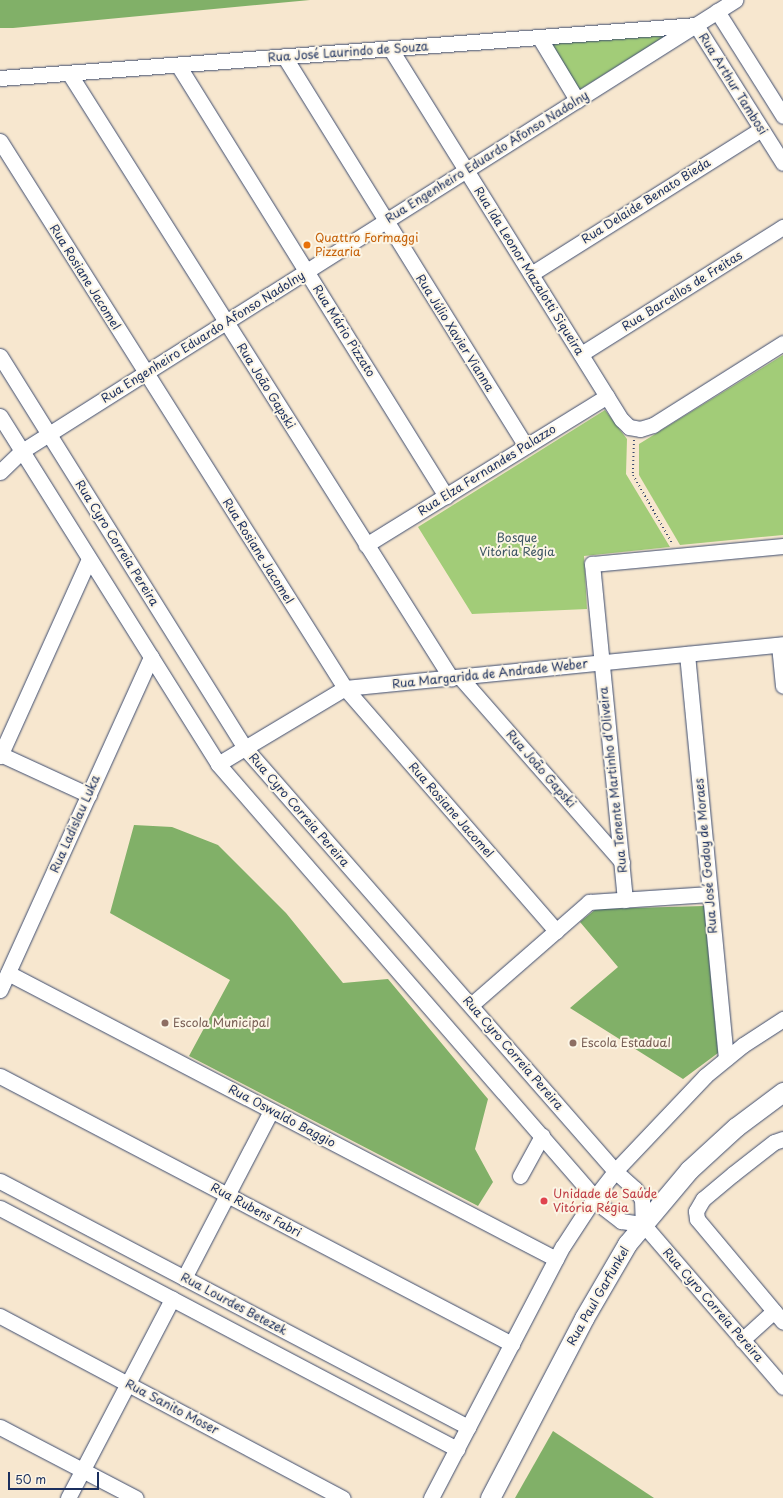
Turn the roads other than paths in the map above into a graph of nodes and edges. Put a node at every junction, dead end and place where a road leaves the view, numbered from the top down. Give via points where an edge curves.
1 (735, 0) edge
2 (717, 11) junction
3 (696, 25) junction
4 (539, 37) junction
5 (390, 48) junction
6 (284, 56) junction
7 (178, 65) junction
8 (69, 73) junction
9 (0, 78) edge
10 (577, 100) junction
11 (783, 115) edge
12 (761, 128) junction
13 (0, 141) edge
14 (783, 163) edge
15 (466, 170) junction
16 (386, 221) junction
17 (783, 227) edge
18 (307, 271) junction
19 (531, 274) junction
20 (226, 322) junction
21 (783, 343) edge
22 (581, 354) junction
23 (0, 356) edge
24 (146, 373) junction
25 (607, 396) junction
26 (0, 416) edge
27 (49, 435) junction
28 (526, 446) junction
29 (22, 452) junction
30 (0, 472) edge
31 (446, 496) junction
32 (366, 545) junction
33 (783, 546) edge
34 (89, 559) junction
35 (781, 644) edge
36 (687, 654) junction
37 (151, 657) junction
38 (602, 662) junction
39 (455, 677) junction
40 (783, 686) edge
41 (345, 688) junction
42 (245, 748) junction
43 (0, 755) edge
44 (218, 764) junction
45 (89, 795) junction
46 (622, 862) junction
47 (710, 894) junction
48 (625, 900) junction
49 (556, 931) junction
50 (8, 973) junction
51 (0, 990) edge
52 (470, 1005) junction
53 (783, 1019) edge
54 (726, 1058) junction
55 (0, 1076) edge
56 (783, 1092) edge
57 (271, 1111) junction
58 (542, 1136) junction
59 (783, 1139) edge
60 (615, 1170) junction
61 (520, 1176) dead end
62 (0, 1181) edge
63 (227, 1195) junction
64 (595, 1197) junction
65 (0, 1208) edge
66 (643, 1224) junction
67 (556, 1260) junction
68 (184, 1278) junction
69 (172, 1299) junction
70 (0, 1316) edge
71 (779, 1317) edge
72 (742, 1340) junction
73 (512, 1344) junction
74 (128, 1384) junction
75 (783, 1387) edge
76 (0, 1427) edge
77 (468, 1427) junction
78 (457, 1449) junction
79 (83, 1470) junction
80 (68, 1498) edge
81 (136, 1498) edge
82 (343, 1498) edge
83 (431, 1498) edge
84 (490, 1498) edge

1 - 2 street, Rua Engenheiro Eduardo Afonso Nadolny
2 - 3 street, Rua Engenheiro Eduardo Afonso Nadolny
2 - 11 street, Rua Arthur Tambosi
3 - 4 street, Rua José Laurindo de Souza
3 - 10 street, Rua Engenheiro Eduardo Afonso Nadolny
3 - 12 street, Rua Arthur Tambosi
4 - 5 street, Rua José Laurindo de Souza
4 - 10 street
5 - 6 street, Rua José Laurindo de Souza
5 - 15 street, Rua Ida Leonor Mazalotti Siqueira
6 - 7 street, Rua José Laurindo de Souza
6 - 16 street, Rua Júlio Xavier Vianna
7 - 8 street, Rua José Laurindo de Souza
7 - 18 street, Rua Mário Pizzato
8 - 9 street, Rua José Laurindo de Souza
8 - 20 street, Rua João Gapski
10 - 15 street, Rua Engenheiro Eduardo Afonso Nadolny
12 - 14 street, Rua Arthur Tambosi
12 - 19 street, Rua Delaide Benato Bieda
13 - 24 street, Rua Rosiane Jacomel
15 - 16 street, Rua Engenheiro Eduardo Afonso Nadolny
15 - 19 street, Rua Ida Leonor Mazalotti Siqueira
16 - 18 street, Rua Engenheiro Eduardo Afonso Nadolny
16 - 28 street, Rua Júlio Xavier Vianna
17 - 22 street, Rua Barcellos de Freitas
18 - 20 street, Rua Engenheiro Eduardo Afonso Nadolny
18 - 31 street, Rua Mário Pizzato
19 - 22 street, Rua Ida Leonor Mazalotti Siqueira
20 - 24 street, Rua Engenheiro Eduardo Afonso Nadolny
20 - 32 street, Rua João Gapski
21 - 25 street, Rua Ida Leonor Mazalotti Siqueira via 653,425 634,429 622,420
22 - 25 street, Rua Ida Leonor Mazalotti Siqueira
23 - 27 street, Rua Cyro Correia Pereira
24 - 27 street, Rua Engenheiro Eduardo Afonso Nadolny
24 - 41 street, Rua Rosiane Jacomel
25 - 28 street, Rua Elza Fernandes Palazzo
26 - 29 street
27 - 29 street, Rua Engenheiro Eduardo Afonso Nadolny
27 - 42 street, Rua Cyro Correia Pereira
28 - 31 street, Rua Elza Fernandes Palazzo
29 - 30 street, Rua Engenheiro Eduardo Afonso Nadolny
29 - 34 street
31 - 32 street, Rua Elza Fernandes Palazzo
32 - 39 street, Rua João Gapski
33 - 38 street, Rua Tenente Martinho d'Oliveira via 592,564
34 - 37 street
34 - 43 street
35 - 36 street, Rua Margarida de Andrade Weber
35 - 40 street
36 - 38 street, Rua Margarida de Andrade Weber
36 - 47 street, Rua José Godoy de Moraes
37 - 44 street
37 - 45 street, Rua Ladislau Luka
38 - 39 street, Rua Margarida de Andrade Weber
38 - 46 street, Rua Tenente Martinho d'Oliveira
39 - 41 street, Rua Margarida de Andrade Weber
39 - 46 street, Rua João Gapski
41 - 42 street, Rua Margarida de Andrade Weber
41 - 49 street, Rua Rosiane Jacomel
42 - 44 street, Rua Margarida de Andrade Weber
42 - 52 street, Rua Cyro Correia Pereira
43 - 45 street
44 - 58 street
45 - 50 street, Rua Ladislau Luka
46 - 48 street, Rua Tenente Martinho d'Oliveira
47 - 48 street
47 - 54 street, Rua José Godoy de Moraes
48 - 49 street via 589,902
49 - 52 street
50 - 51 street, Rua Ladislau Luka
50 - 57 street, Rua Oswaldo Baggio
52 - 60 street, Rua Cyro Correia Pereira
53 - 54 street
54 - 60 street via 684,1096
55 - 63 street, Rua Rubens Fabri
56 - 66 main road, Rua Paul Garfunkel via 711,1148
57 - 63 street
57 - 67 street, Rua Oswaldo Baggio
58 - 61 street
58 - 64 street
59 - 71 street via 774,1142 733,1174 703,1199 696,1211 697,1219
60 - 64 street
60 - 66 street, Rua Cyro Correia Pereira via 642,1199
62 - 68 street, Rua Lourdes Betezek
63 - 68 street
63 - 73 street, Rua Rubens Fabri
64 - 66 street via 611,1215 621,1221
64 - 67 street
65 - 69 street, Rua Lourdes Betezek
66 - 72 street, Rua Cyro Correia Pereira
66 - 84 main road, Rua Paul Garfunkel via 598,1292
67 - 73 street
68 - 77 street, Rua Lourdes Betezek
69 - 74 street
69 - 78 street, Rua Lourdes Betezek
70 - 74 street, Rua Sanito Moser
71 - 72 street
72 - 75 street, Rua Cyro Correia Pereira
73 - 77 street
74 - 79 street
74 - 82 street, Rua Sanito Moser
76 - 79 street
77 - 78 street
78 - 83 street
79 - 80 street
79 - 81 street

